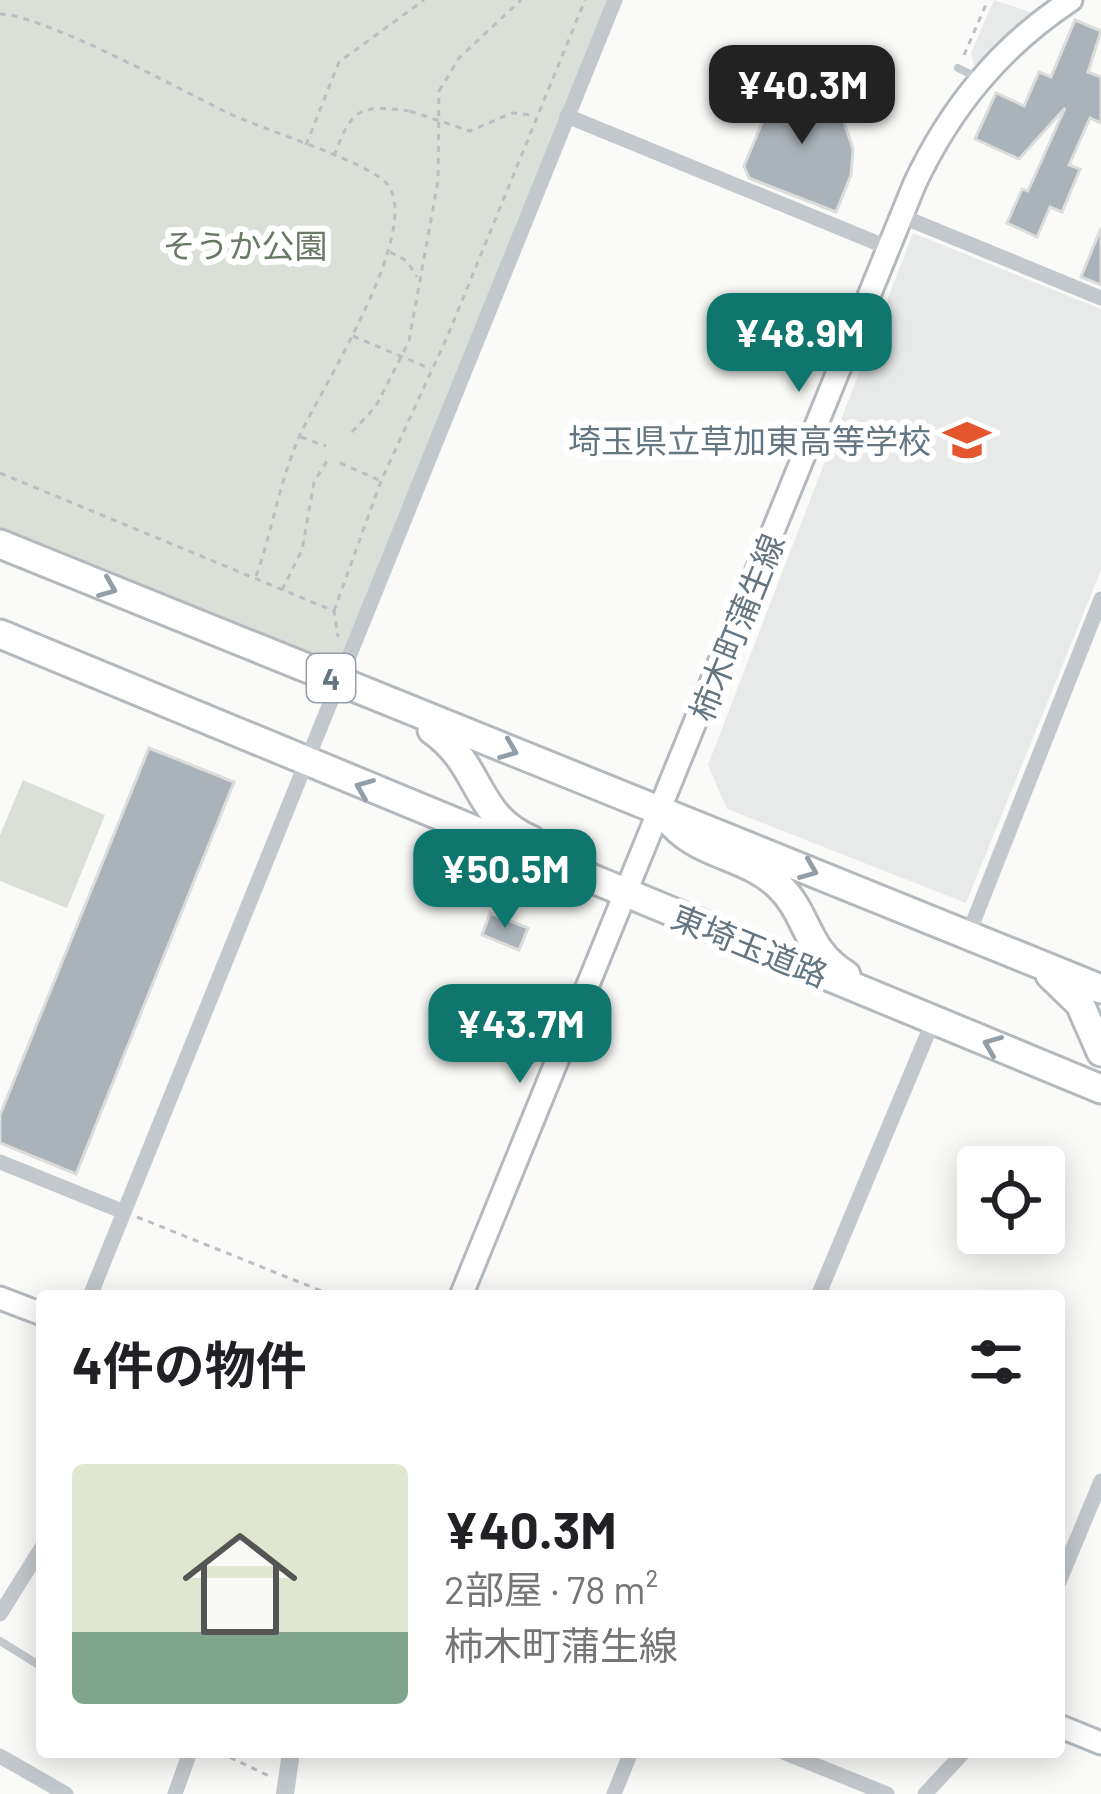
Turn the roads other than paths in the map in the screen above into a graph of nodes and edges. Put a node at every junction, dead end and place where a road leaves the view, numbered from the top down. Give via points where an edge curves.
1 (615, 0) edge
2 (1071, 0) edge
3 (958, 68) road end
4 (979, 78) junction
5 (567, 116) junction
6 (901, 217) junction
7 (889, 248) junction
8 (1101, 298) edge
9 (0, 544) edge
10 (1101, 598) edge
11 (1, 638) edge
12 (337, 680) junction
13 (399, 706) junction
14 (307, 765) junction
15 (662, 810) junction
16 (628, 897) junction
17 (968, 935) junction
18 (1026, 959) junction
19 (1101, 989) edge
20 (885, 1000) junction
21 (933, 1021) junction
22 (1101, 1052) edge
23 (1101, 1089) edge
24 (0, 1162) edge
25 (124, 1212) junction
26 (92, 1290) edge
27 (464, 1290) edge
28 (821, 1290) edge
29 (0, 1298) edge
30 (36, 1312) edge
31 (1101, 1481) edge
32 (36, 1556) edge
33 (1065, 1568) edge
34 (0, 1614) edge
35 (0, 1641) edge
36 (36, 1663) edge
37 (1065, 1728) edge
38 (1101, 1743) edge
39 (0, 1756) edge
40 (188, 1758) edge
41 (292, 1758) edge
42 (629, 1758) edge
43 (798, 1758) edge
44 (958, 1758) edge
45 (289, 1790) edge
46 (66, 1794) edge
47 (175, 1794) edge
48 (614, 1794) edge
49 (887, 1794) edge
50 (925, 1794) edge

1 - 5 street
2 - 4 main road, 柿木町蒲生線
3 - 4 lane
4 - 6 main road, 柿木町蒲生線 via 928,156
5 - 7 street
5 - 12 street
6 - 7 main road, 柿木町蒲生線
6 - 8 street
7 - 15 main road, 柿木町蒲生線
9 -> 12 highway, 4
10 - 17 street
11 - 14 highway, 東埼玉道路 / 4
12 - 13 highway, 4
12 - 14 street
13 -> 15 highway, 4
13 - 16 highway, 4 via 465,757 504,826 592,866
16 -> 14 highway, 東埼玉道路 / 4
14 - 25 street
15 - 16 main road, 柿木町蒲生線
15 -> 17 highway, 4
15 - 20 highway, 4 via 693,844 777,884 822,958
16 - 20 highway, 東埼玉道路 / 4
16 - 27 main road, 柿木町蒲生線
17 - 18 highway, 4
18 - 19 highway, 4
18 - 22 highway, 4 via 1080,1004
20 - 21 highway, 東埼玉道路 / 4
23 -> 21 highway, 東埼玉道路 / 4
21 - 28 street
24 - 25 street
25 - 26 street
29 - 30 main road
31 - 33 street
32 - 34 street
35 - 36 lane
37 - 38 main road
39 - 46 street
40 - 47 street
41 - 45 street
42 - 48 street
43 - 49 street
44 - 50 street

